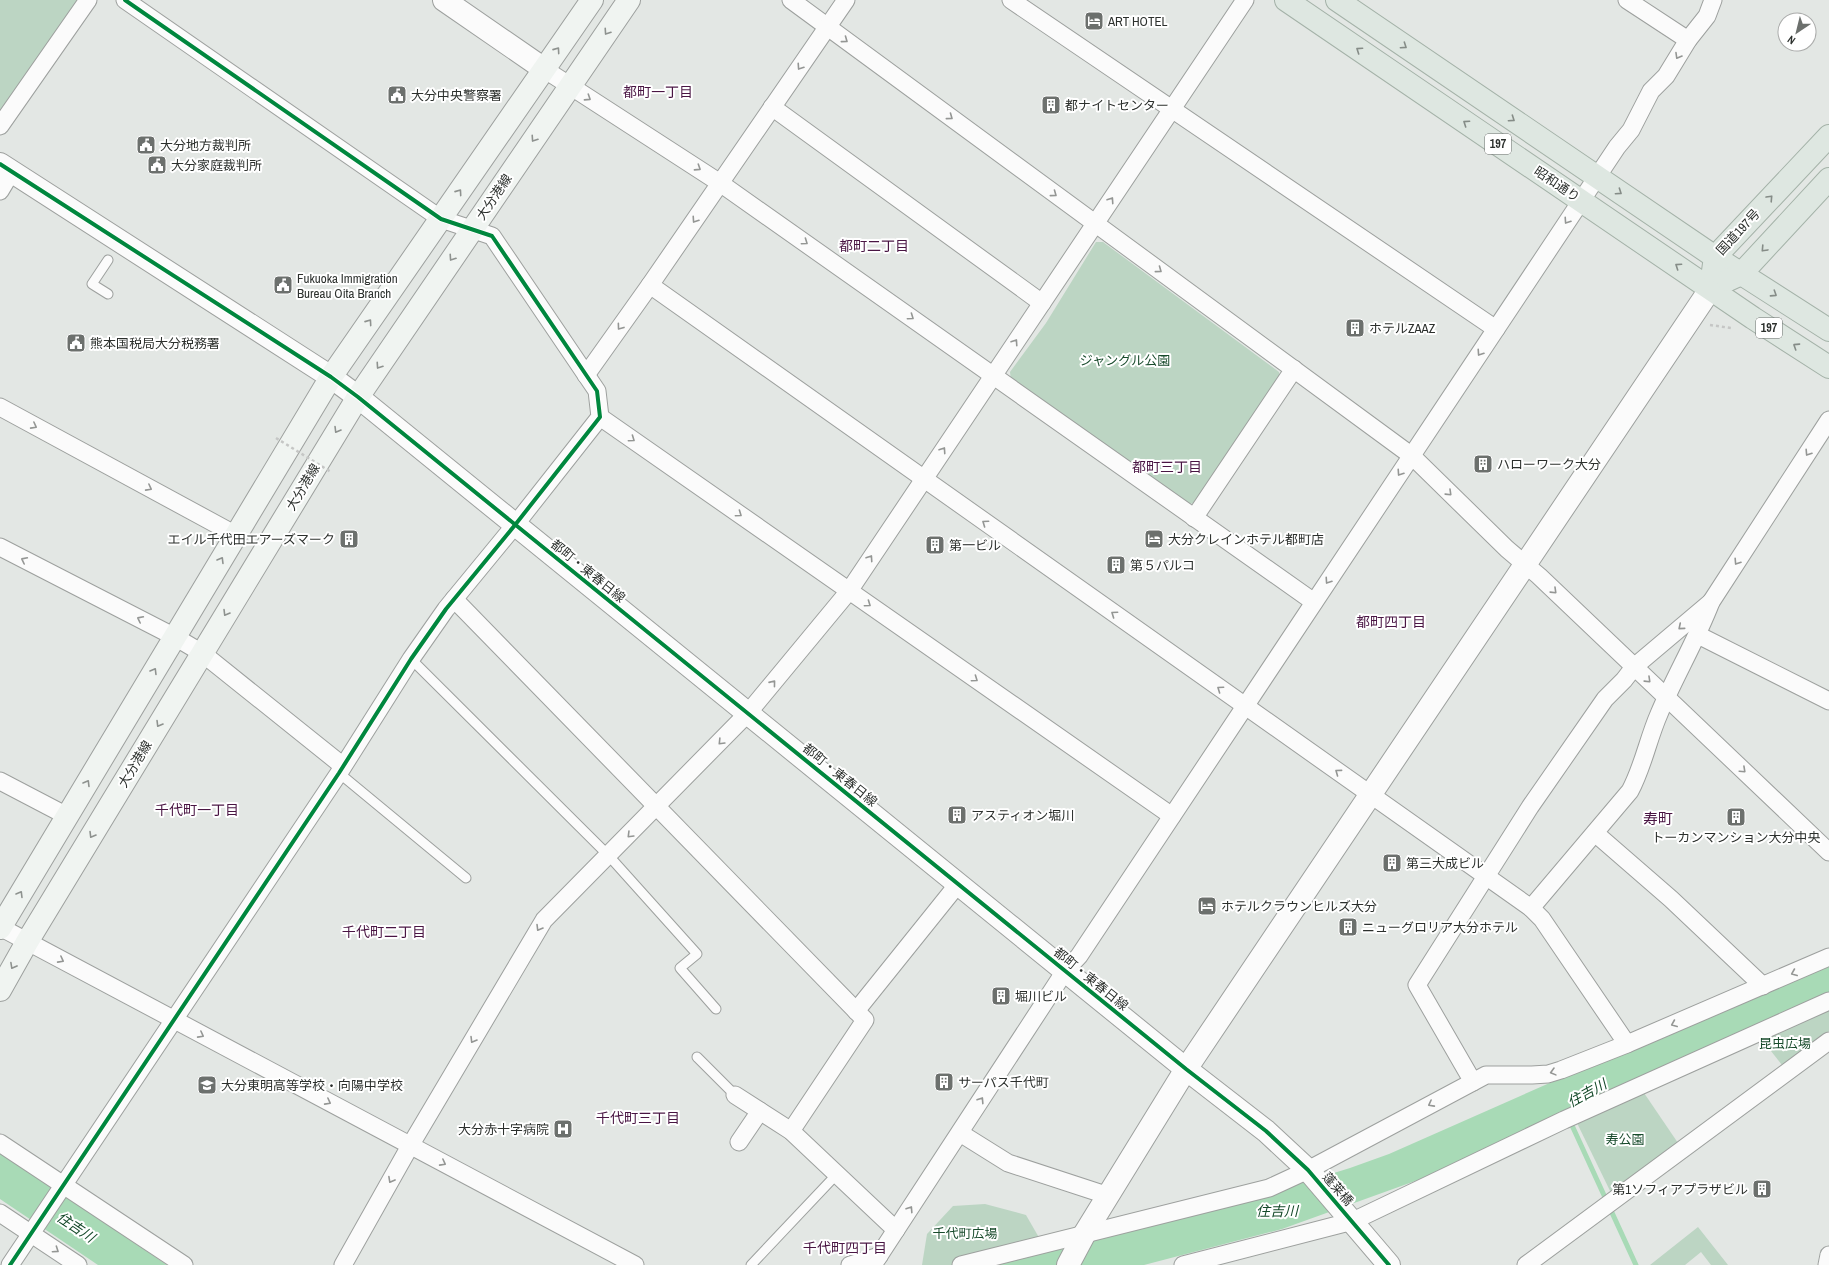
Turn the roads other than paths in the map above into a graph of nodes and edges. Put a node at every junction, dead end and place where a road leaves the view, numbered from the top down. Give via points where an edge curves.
1 (88, 0) edge
2 (125, 0) edge
3 (444, 0) edge
4 (592, 0) edge
5 (629, 0) edge
6 (791, 0) edge
7 (846, 0) edge
8 (1011, 0) edge
9 (1245, 0) edge
10 (1286, 0) edge
11 (1337, 0) edge
12 (1627, 0) edge
13 (1714, 0) edge
14 (828, 27) junction
15 (1688, 40) junction
16 (544, 69) junction
17 (570, 86) junction
18 (772, 107) junction
19 (1172, 109) junction
20 (0, 126) edge
21 (1829, 136) edge
22 (6, 168) edge
23 (1597, 177) junction
24 (1829, 179) edge
25 (720, 183) junction
26 (0, 191) edge
27 (1581, 200) junction
28 (440, 219) junction
29 (1095, 223) junction
30 (472, 229) junction
31 (1715, 257) junction
32 (108, 260) dead end
33 (1741, 274) junction
34 (650, 285) junction
35 (1711, 288) junction
36 (108, 294) dead end
37 (1042, 303) junction
38 (1496, 329) junction
39 (1829, 330) edge
40 (1829, 367) edge
41 (1294, 370) junction
42 (586, 375) junction
43 (993, 375) junction
44 (331, 377) junction
45 (358, 397) junction
46 (0, 407) edge
47 (600, 416) junction
48 (1829, 420) edge
49 (1412, 456) junction
50 (924, 479) junction
51 (1194, 518) junction
52 (516, 525) junction
53 (236, 535) junction
54 (0, 547) edge
55 (1526, 564) junction
56 (848, 591) junction
57 (454, 599) junction
58 (1314, 602) junction
59 (1711, 602) junction
60 (1698, 635) junction
61 (175, 637) junction
62 (202, 653) junction
63 (411, 659) junction
64 (1634, 667) junction
65 (1666, 697) junction
66 (1829, 701) edge
67 (1245, 706) junction
68 (748, 714) junction
69 (341, 769) junction
70 (0, 781) edge
71 (1370, 794) junction
72 (657, 807) junction
73 (67, 816) junction
74 (1172, 816) junction
75 (1595, 833) junction
76 (1829, 852) edge
77 (609, 856) junction
78 (1486, 875) junction
79 (466, 878) dead end
80 (958, 884) junction
81 (1531, 908) junction
82 (0, 927) edge
83 (27, 942) junction
84 (1829, 957) edge
85 (1065, 971) junction
86 (1763, 986) junction
87 (0, 990) edge
88 (1829, 1001) edge
89 (716, 1009) dead end
90 (856, 1011) junction
91 (173, 1020) junction
92 (1829, 1041) edge
93 (1627, 1044) junction
94 (696, 1057) dead end
95 (1186, 1069) junction
96 (1474, 1082) junction
97 (735, 1095) joint
98 (760, 1111) junction
99 (791, 1131) junction
100 (960, 1132) junction
101 (739, 1142) dead end
102 (0, 1143) edge
103 (410, 1146) junction
104 (1308, 1170) junction
105 (837, 1174) junction
106 (62, 1188) junction
107 (1108, 1196) junction
108 (0, 1213) edge
109 (1353, 1221) junction
110 (33, 1230) junction
111 (896, 1230) junction
112 (1084, 1235) junction
113 (1829, 1255) edge
114 (876, 1260) edge
115 (10, 1265) edge
116 (78, 1265) edge
117 (184, 1265) edge
118 (343, 1265) edge
119 (635, 1265) edge
120 (751, 1265) edge
121 (850, 1265) edge
122 (961, 1265) edge
123 (1068, 1265) edge
124 (1183, 1265) edge
125 (1389, 1265) edge
126 (1526, 1265) edge
127 (1828, 1265) edge

1 - 20 street
2 - 28 street
3 - 16 street
16 -> 4 main road
5 -> 17 main road, 大分港線
6 - 14 street
7 - 14 street
8 - 19 street
9 - 19 street
27 -> 10 highway, 昭和通り / 197
11 -> 23 highway, 197
12 - 15 street
13 - 15 street via 1707,16
14 -> 18 street
14 -> 29 street
15 -> 23 street via 1666,76 1651,91 1631,130
16 - 17 street
28 -> 16 main road
17 -> 25 street
17 -> 30 main road, 大分港線
18 - 25 street
18 - 37 street
29 -> 19 street
19 - 38 street
31 -> 21 highway, 国道197号
22 - 26 street
22 - 44 street, 都町・東春日線
23 - 27 street
23 -> 31 highway, 197
24 -> 33 highway
25 -> 34 street
25 -> 43 street
35 -> 27 highway, 昭和通り / 197
27 -> 38 street
28 - 30 street
44 -> 28 main road
29 - 37 street
29 -> 41 street
30 - 42 street via 492,236
30 -> 45 main road, 大分港線
31 - 33 highway, 197
31 - 35 highway, 国道197号
32 - 36 lane via 92,284
33 - 35 highway
33 -> 39 highway, 197
34 -> 42 street
34 - 50 street
40 -> 35 highway, 昭和通り / 197
35 - 55 street
43 -> 37 street
38 -> 49 street
41 - 49 street
41 - 51 street
42 - 47 street via 597,391
50 -> 43 street
43 - 51 street
44 - 45 street, 都町・東春日線
44 - 53 main road
45 - 52 street, 都町・東春日線
45 -> 62 main road, 大分港線
46 -> 53 street
47 - 52 street
47 -> 56 street
48 -> 59 street
49 -> 55 street via 1507,549
49 -> 58 street
56 -> 50 street
67 -> 50 street
51 - 58 street
52 - 57 street
52 - 68 street, 都町・東春日線
61 -> 53 main road
61 -> 54 street
55 -> 64 street
55 - 71 street
68 -> 56 street
56 -> 74 street
57 - 63 street
57 - 72 street
58 - 67 street
59 - 60 street
59 -> 64 street
60 - 65 street
60 - 66 street
61 - 62 street
73 -> 61 main road
62 - 69 street
62 -> 83 main road, 大分港線
63 - 69 street
63 - 77 lane
64 -> 65 street
64 - 78 street via 1604,699
65 - 75 street via 1637,778 1630,791
65 -> 76 street
71 -> 67 street
67 - 74 street
68 -> 72 street
68 - 80 street, 都町・東春日線
69 - 79 lane
69 - 91 street
70 - 73 street
71 - 78 street
71 - 95 street
72 -> 77 street
72 - 90 street
82 -> 73 main road
74 - 85 street via 1079,956
75 - 81 street
75 - 86 street via 1661,890
77 - 89 lane via 697,954 680,968
77 -> 103 street via 544,920
78 - 81 street
78 - 96 street via 1417,985
80 - 85 street, 都町・東春日線
80 - 90 street
81 - 93 street via 1542,919
82 - 83 street
83 -> 87 main road, 大分港線
83 -> 91 street
84 -> 86 street
85 - 95 street, 都町・東春日線
100 -> 85 street
86 -> 93 street
88 - 109 street
90 - 99 street via 865,1020
91 -> 103 street
91 - 106 street
92 - 126 street
93 -> 96 street via 1548,1074 1486,1075
94 - 97 lane
95 - 104 street, 都町・東春日線 via 1266,1132
95 - 107 street
96 -> 104 street
97 - 98 street
98 - 99 street
98 - 101 street
99 - 105 street
100 - 107 street via 1008,1163
111 -> 100 street
102 - 106 street
103 -> 118 street
103 -> 119 street
104 - 109 street, 蓬莱橋
104 - 112 street via 1269,1188
105 - 111 street
105 - 120 lane
106 - 110 street
106 - 117 street
107 - 112 street
108 - 110 street
109 - 124 street
109 - 125 street
110 - 115 street
110 -> 116 street
111 - 114 street
112 - 122 street
112 - 123 street
113 - 127 street
114 - 121 street

